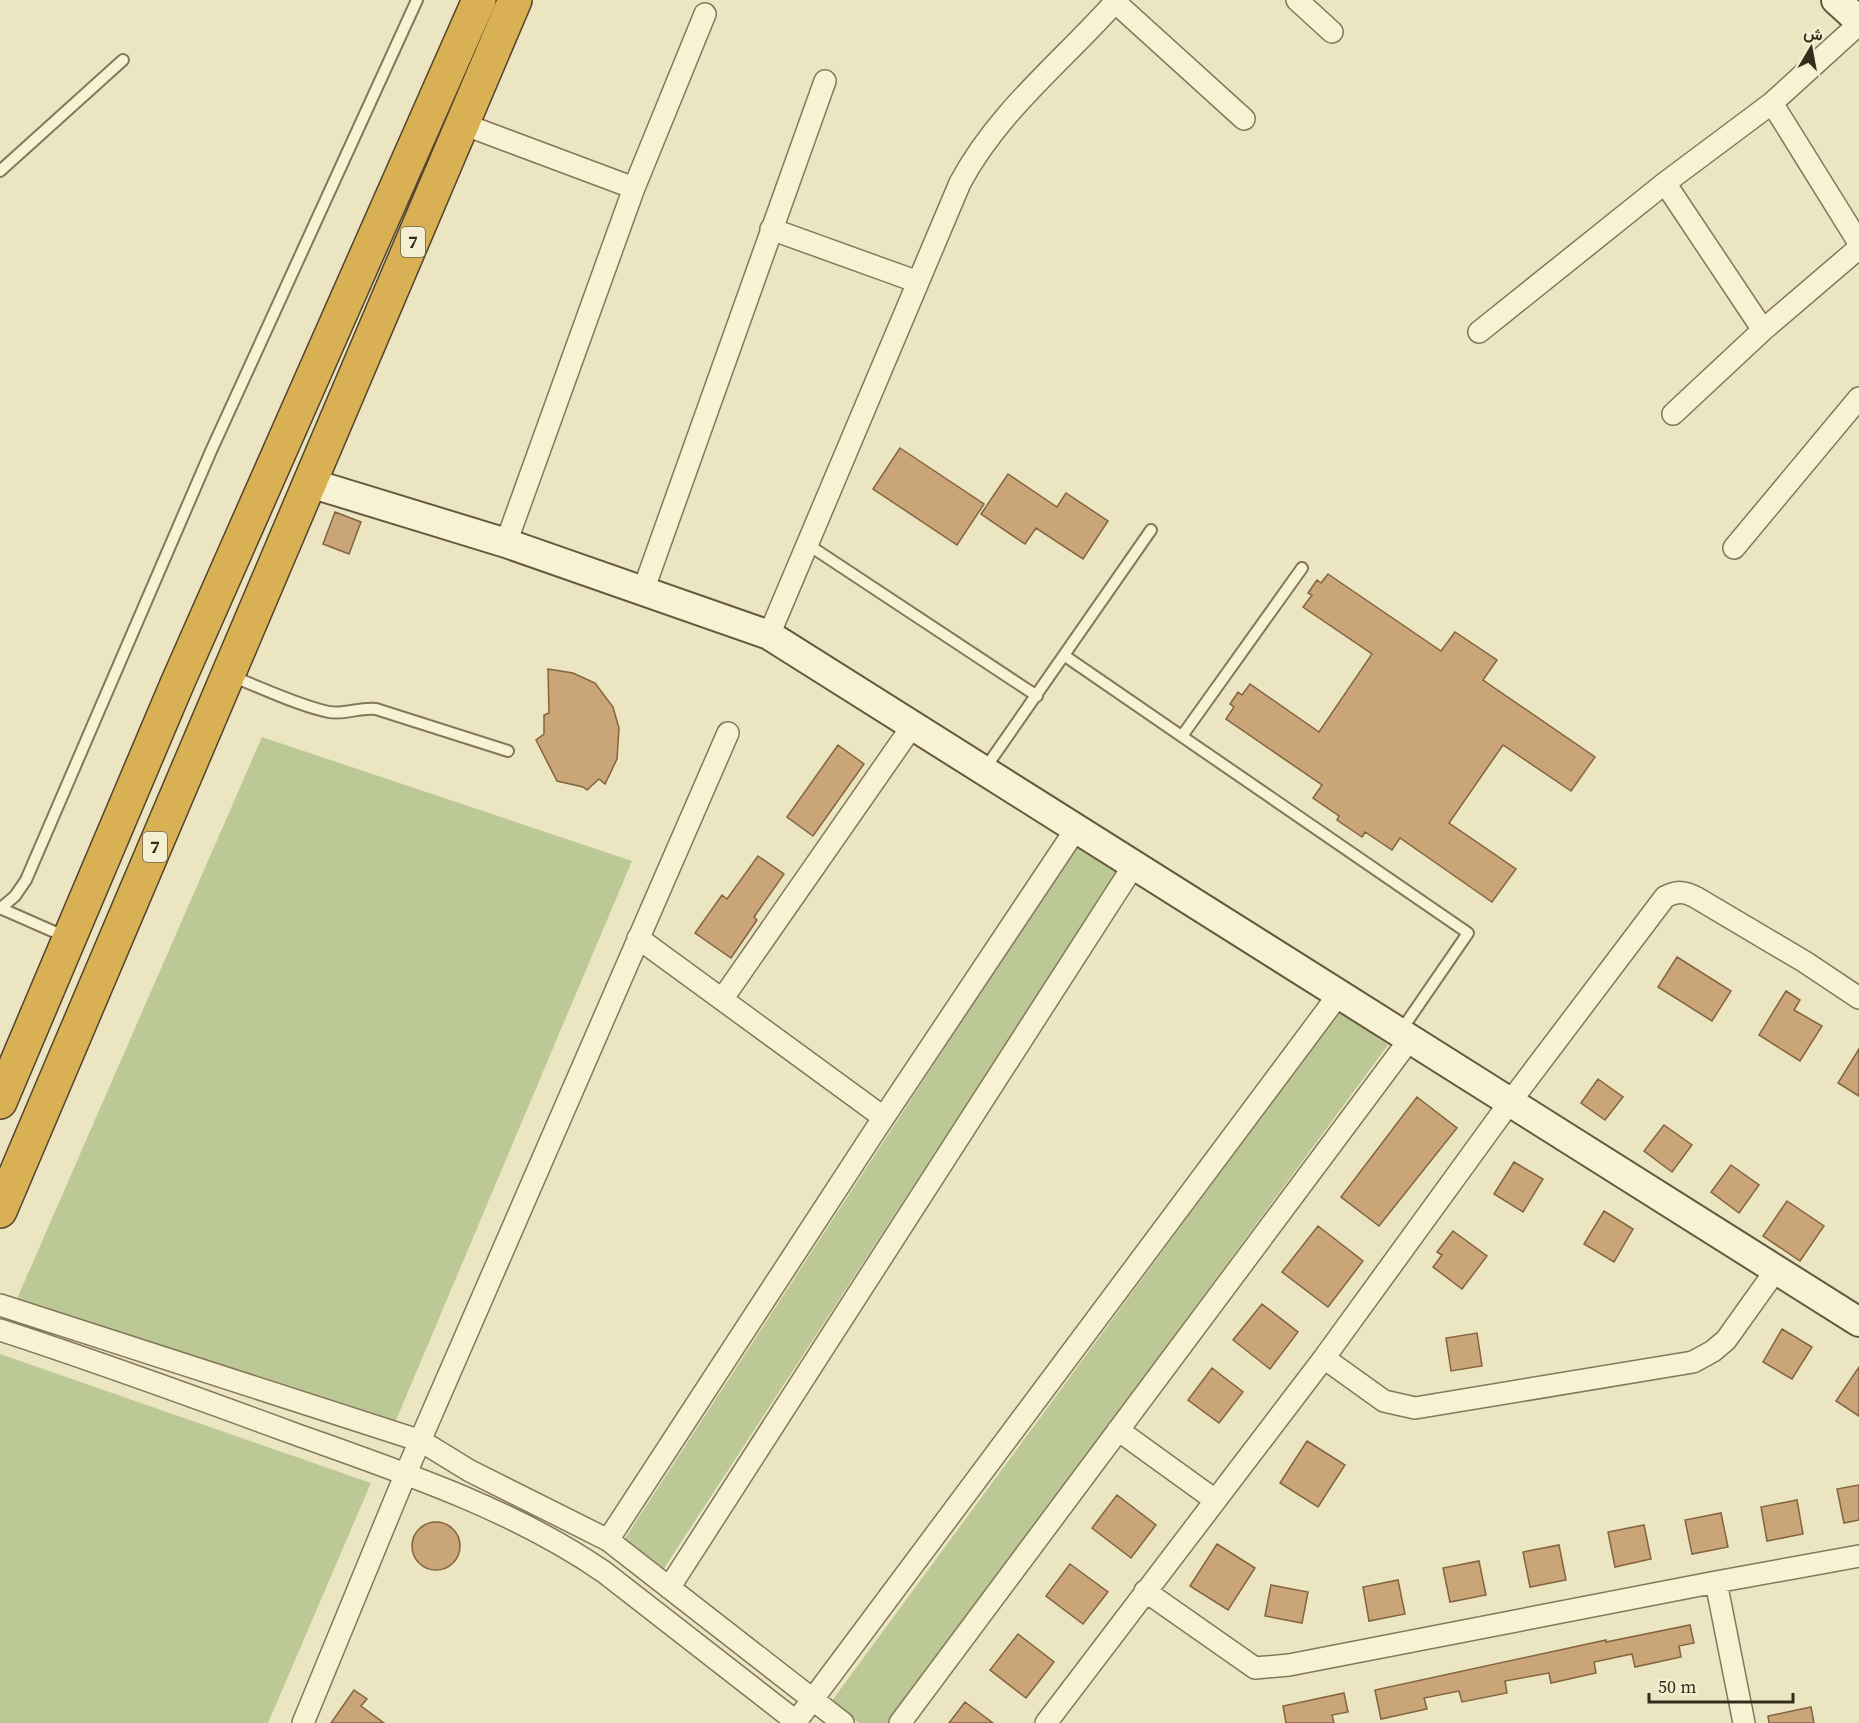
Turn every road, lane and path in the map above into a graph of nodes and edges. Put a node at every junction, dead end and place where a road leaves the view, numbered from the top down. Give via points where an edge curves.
1 (417, 0) edge
2 (479, 0) edge
3 (515, 0) edge
4 (1298, 0) edge
5 (1836, 0) edge
6 (1116, 1) edge
7 (705, 14) dead end
8 (1859, 22) edge
9 (1332, 32) dead end
10 (123, 60) dead end
11 (825, 81) dead end
12 (1772, 103) junction
13 (1244, 119) dead end
14 (463, 124) junction
15 (0, 171) edge
16 (1665, 183) junction
17 (634, 188) junction
18 (771, 229) junction
19 (1859, 243) edge
20 (1859, 248) edge
21 (918, 282) junction
22 (1763, 330) junction
23 (1479, 332) dead end
24 (1859, 398) edge
25 (1673, 414) dead end
26 (277, 459) junction
27 (310, 483) junction
28 (1151, 530) dead end
29 (506, 543) junction
30 (807, 544) junction
31 (1734, 548) dead end
32 (1302, 568) dead end
33 (643, 591) junction
34 (769, 635) junction
35 (1065, 656) junction
36 (189, 658) junction
37 (228, 675) junction
38 (1037, 696) junction
39 (913, 725) junction
40 (728, 733) dead end
41 (1182, 736) junction
42 (508, 751) dead end
43 (984, 770) junction
44 (1076, 829) junction
45 (1134, 865) junction
46 (0, 908) edge
47 (638, 938) junction
48 (69, 939) junction
49 (1338, 994) junction
50 (723, 998) junction
51 (1859, 998) edge
52 (1405, 1036) junction
53 (0, 1102) edge
54 (1510, 1102) junction
55 (884, 1117) junction
56 (0, 1211) edge
57 (1776, 1270) junction
58 (0, 1305) edge
59 (1859, 1322) edge
60 (0, 1330) edge
61 (1324, 1358) junction
62 (1118, 1430) junction
63 (421, 1441) junction
64 (406, 1473) junction
65 (1215, 1500) junction
66 (608, 1540) junction
67 (1859, 1556) edge
68 (1716, 1582) junction
69 (669, 1588) junction
70 (1145, 1591) junction
71 (812, 1700) junction
72 (796, 1722) edge
73 (303, 1723) edge
74 (843, 1723) edge
75 (900, 1723) edge
76 (1046, 1723) edge
77 (1744, 1723) edge

1 - 46 lane via 211,451 26,880
2 - 26 highway, 7
3 - 14 highway, 7
4 - 9 street
5 - 8 street
6 - 13 street
6 - 21 street via 1025,95 972,159
7 - 17 street
8 - 12 street
10 - 15 lane
11 - 18 street
12 - 16 street
12 - 19 street
14 - 17 street
14 - 27 highway, 7
16 - 22 street
16 - 23 street
17 - 29 street
18 - 21 street
18 - 33 street
20 - 22 street
21 - 30 street
22 - 25 street
24 - 31 street
26 - 27 highway
26 - 36 highway, 7
27 - 29 street
27 - 37 highway, 7
28 - 35 lane
29 - 33 street
30 - 34 street
30 - 38 lane
32 - 41 lane
33 - 34 street
34 - 39 street
35 - 38 lane
35 - 41 lane
36 - 37 highway
36 - 48 highway, 7
37 - 42 lane via 328,712 375,709
37 - 56 highway, 7
38 - 43 lane
39 - 43 street
39 - 50 street
40 - 47 street
41 - 52 lane via 1468,933
43 - 44 street
44 - 45 street
44 - 55 street
45 - 49 street
45 - 69 street
46 - 48 lane
47 - 50 street
47 - 63 street
48 - 53 highway, 7
49 - 52 street
49 - 71 street
50 - 55 street
51 - 54 street via 1697,897 1676,892 1665,897
52 - 54 street
52 - 62 street
54 - 57 street
54 - 61 street
55 - 66 street
57 - 59 street
57 - 61 street via 1726,1340 1693,1362 1415,1407 1384,1401
58 - 63 street
60 - 64 street
61 - 65 street
62 - 65 street
62 - 75 street
63 - 64 street
63 - 66 street via 470,1471
64 - 72 street via 506,1516 572,1550
64 - 73 street
65 - 70 street
66 - 69 street
67 - 68 street
68 - 70 street via 1289,1665 1255,1668
68 - 77 street
69 - 71 street
70 - 76 street
71 - 72 street
71 - 74 street

